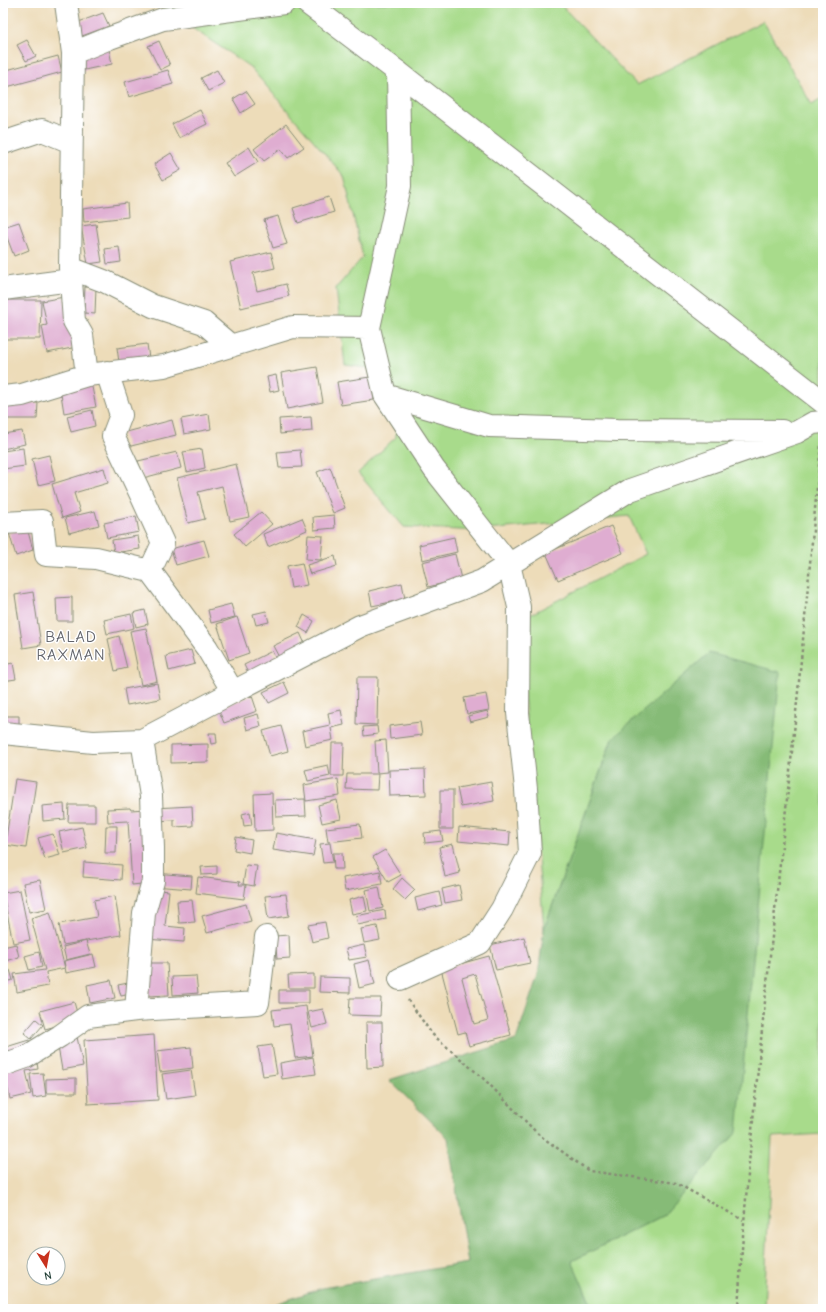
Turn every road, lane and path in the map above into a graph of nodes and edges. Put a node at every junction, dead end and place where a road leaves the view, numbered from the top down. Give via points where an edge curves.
1 (66, 3) edge
2 (284, 3) edge
3 (307, 3) edge
4 (73, 53) junction
5 (398, 72) junction
6 (71, 142) junction
7 (3, 143) edge
8 (71, 274) junction
9 (3, 289) edge
10 (369, 328) junction
11 (231, 346) junction
12 (97, 374) junction
13 (385, 395) junction
14 (3, 397) edge
15 (823, 402) edge
16 (811, 426) edge
17 (3, 523) edge
18 (509, 564) junction
19 (150, 571) junction
20 (233, 692) junction
21 (3, 732) edge
22 (142, 740) junction
23 (266, 937) dead end
24 (400, 979) joint
25 (136, 1010) junction
26 (3, 1061) edge
27 (743, 1220) junction
28 (738, 1309) edge

1 - 4 street
2 - 4 street via 163,19
3 - 5 street
4 - 6 street
5 - 10 street via 400,186
5 - 15 street
6 - 7 street via 42,130
6 - 8 street
8 - 9 street
8 - 11 street via 104,281 153,306 204,323
8 - 12 street via 74,321
10 - 11 street via 293,327
10 - 13 street
11 - 12 street via 164,366
12 - 14 street via 22,395
12 - 19 street via 121,415 113,436 163,544
13 - 16 street via 489,426 618,430
13 - 18 street via 434,469
16 - 18 street via 630,490
16 - 27 path via 822,441
17 - 19 street via 42,521 46,555 96,558
18 - 20 street via 482,581 360,626
18 - 24 street via 519,607 518,713 530,853 502,909 480,943
19 - 20 street via 207,648
20 - 22 street
21 - 22 street via 93,742
22 - 25 street via 151,796 153,881 144,913
23 - 25 street via 258,1003
24 - 27 path via 408,1000 432,1034 485,1080 539,1135 589,1171 676,1183
25 - 26 street via 88,1016 26,1057 6,1064
27 - 28 path

